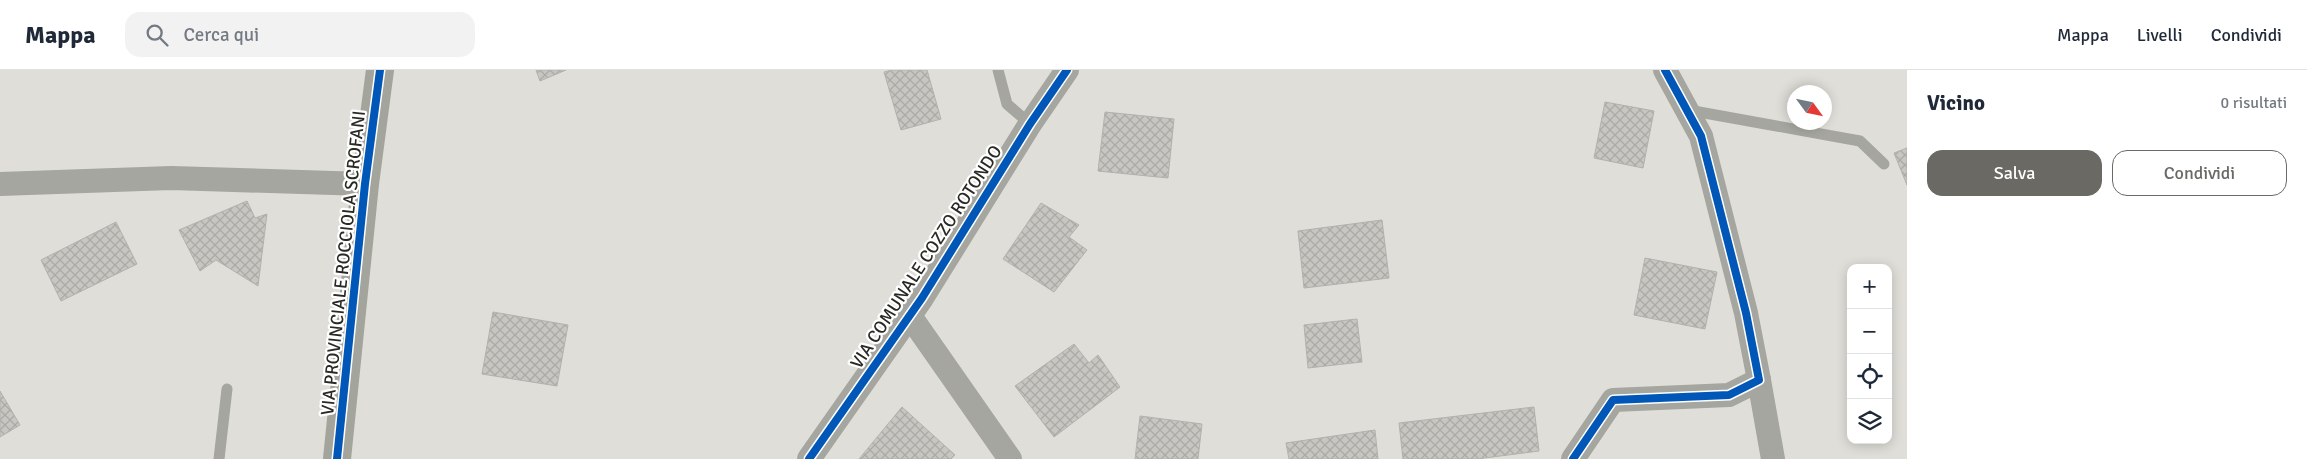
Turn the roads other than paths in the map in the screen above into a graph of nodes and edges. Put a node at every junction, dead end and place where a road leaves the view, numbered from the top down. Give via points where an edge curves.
1 (380, 70) edge
2 (998, 70) edge
3 (1067, 70) edge
4 (1665, 70) edge
5 (1687, 110) junction
6 (1030, 124) junction
7 (1884, 164) dead end
8 (0, 184) edge
9 (365, 184) junction
10 (910, 316) junction
11 (1759, 380) junction
12 (227, 389) dead end
13 (219, 459) edge
14 (337, 459) edge
15 (809, 459) edge
16 (1010, 459) edge
17 (1573, 459) edge
18 (1773, 459) edge

1 - 9 street, VIA PROVINCIALE ROCCIOLA SCROFANI
2 - 6 lane via 1007,104
3 - 6 street, VIA COMUNALE COZZO ROTONDO
4 - 5 street
5 - 7 lane via 1860,141
5 - 11 street via 1701,136 1746,313
6 - 10 street, VIA COMUNALE COZZO ROTONDO
8 - 9 street via 171,178
9 - 14 street, VIA PROVINCIALE ROCCIOLA SCROFANI
10 - 15 street, VIA COMUNALE COZZO ROTONDO
10 - 16 street
11 - 17 street via 1730,395 1613,400
11 - 18 street
12 - 13 lane

